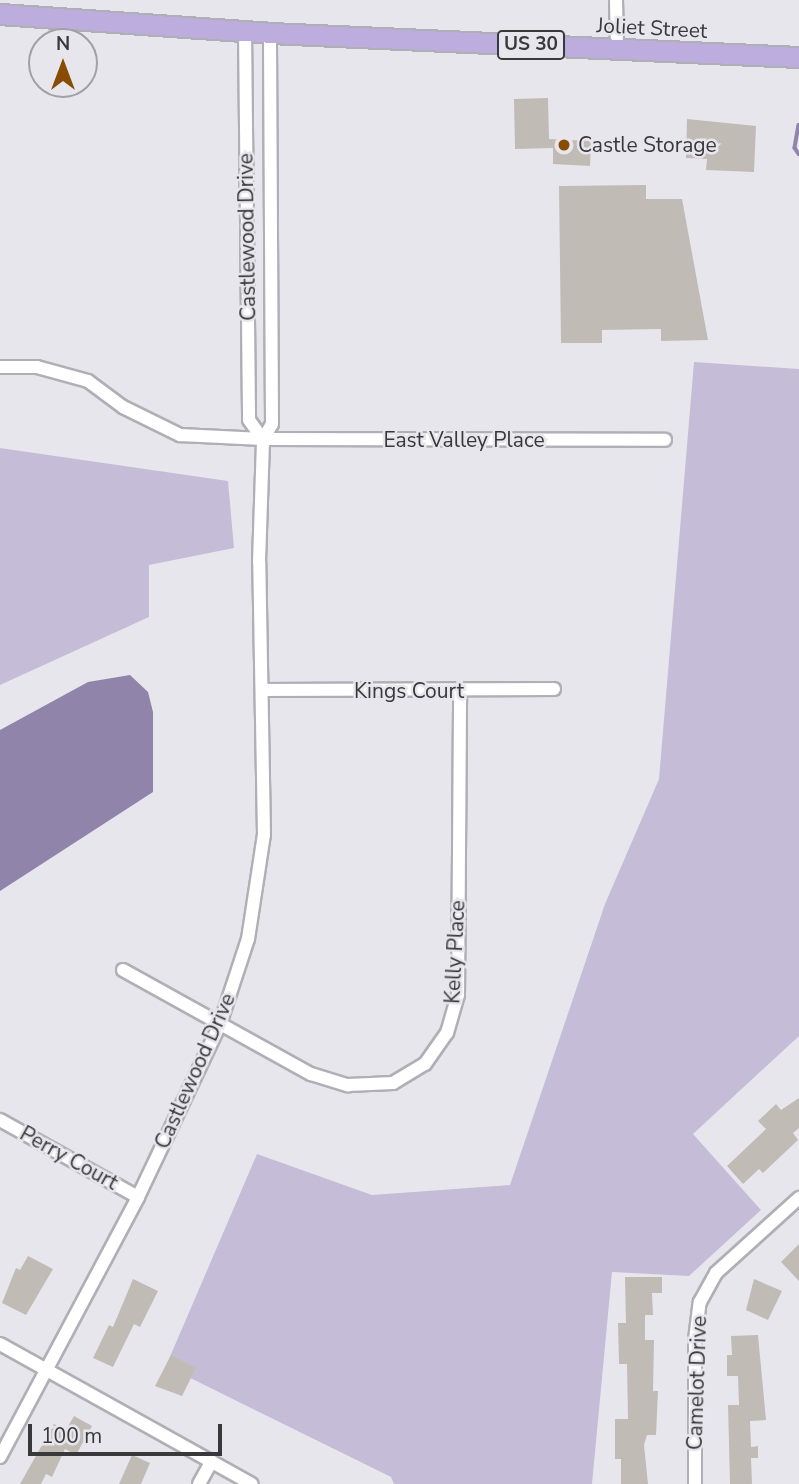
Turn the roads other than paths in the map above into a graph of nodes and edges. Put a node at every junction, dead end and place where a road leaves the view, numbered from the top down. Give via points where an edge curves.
1 (616, 0) edge
2 (0, 14) edge
3 (245, 31) junction
4 (270, 33) junction
5 (617, 49) junction
6 (796, 57) edge
7 (0, 366) edge
8 (263, 439) junction
9 (666, 440) dead end
10 (554, 689) dead end
11 (264, 690) junction
12 (460, 692) junction
13 (123, 970) dead end
14 (220, 1024) junction
15 (0, 1120) edge
16 (138, 1197) junction
17 (799, 1198) edge
18 (0, 1343) edge
19 (48, 1367) junction
20 (0, 1457) edge
21 (212, 1461) junction
22 (199, 1484) edge
23 (251, 1484) edge
24 (695, 1484) edge

1 - 5 street
2 - 3 main road, Joliet Street / US 30
3 - 4 main road, Joliet Street / US 30
3 - 8 street, Castlewood Drive via 249,419
4 - 5 main road, Joliet Street / US 30
4 - 8 street, Castlewood Drive via 272,424
5 - 6 main road, Joliet Street / US 30
7 - 8 street, East Valley Place via 37,367 88,381 123,407 180,435
8 - 9 street, East Valley Place
8 - 11 street, Castlewood Drive via 259,562
10 - 12 street, Kings Court
11 - 12 street, Kings Court
11 - 14 street, Castlewood Drive via 264,835 248,939
12 - 14 street, Kelly Place via 458,995 447,1033 425,1064 393,1083 348,1085 311,1074
13 - 14 street, Kelly Place
14 - 16 street, Castlewood Drive
15 - 16 street, Perry Court
16 - 19 street, Castlewood Drive
17 - 24 street, Camelot Drive via 716,1273 700,1302 695,1340
18 - 19 street
19 - 20 street, Castlewood Drive
19 - 21 street
21 - 22 street
21 - 23 street

